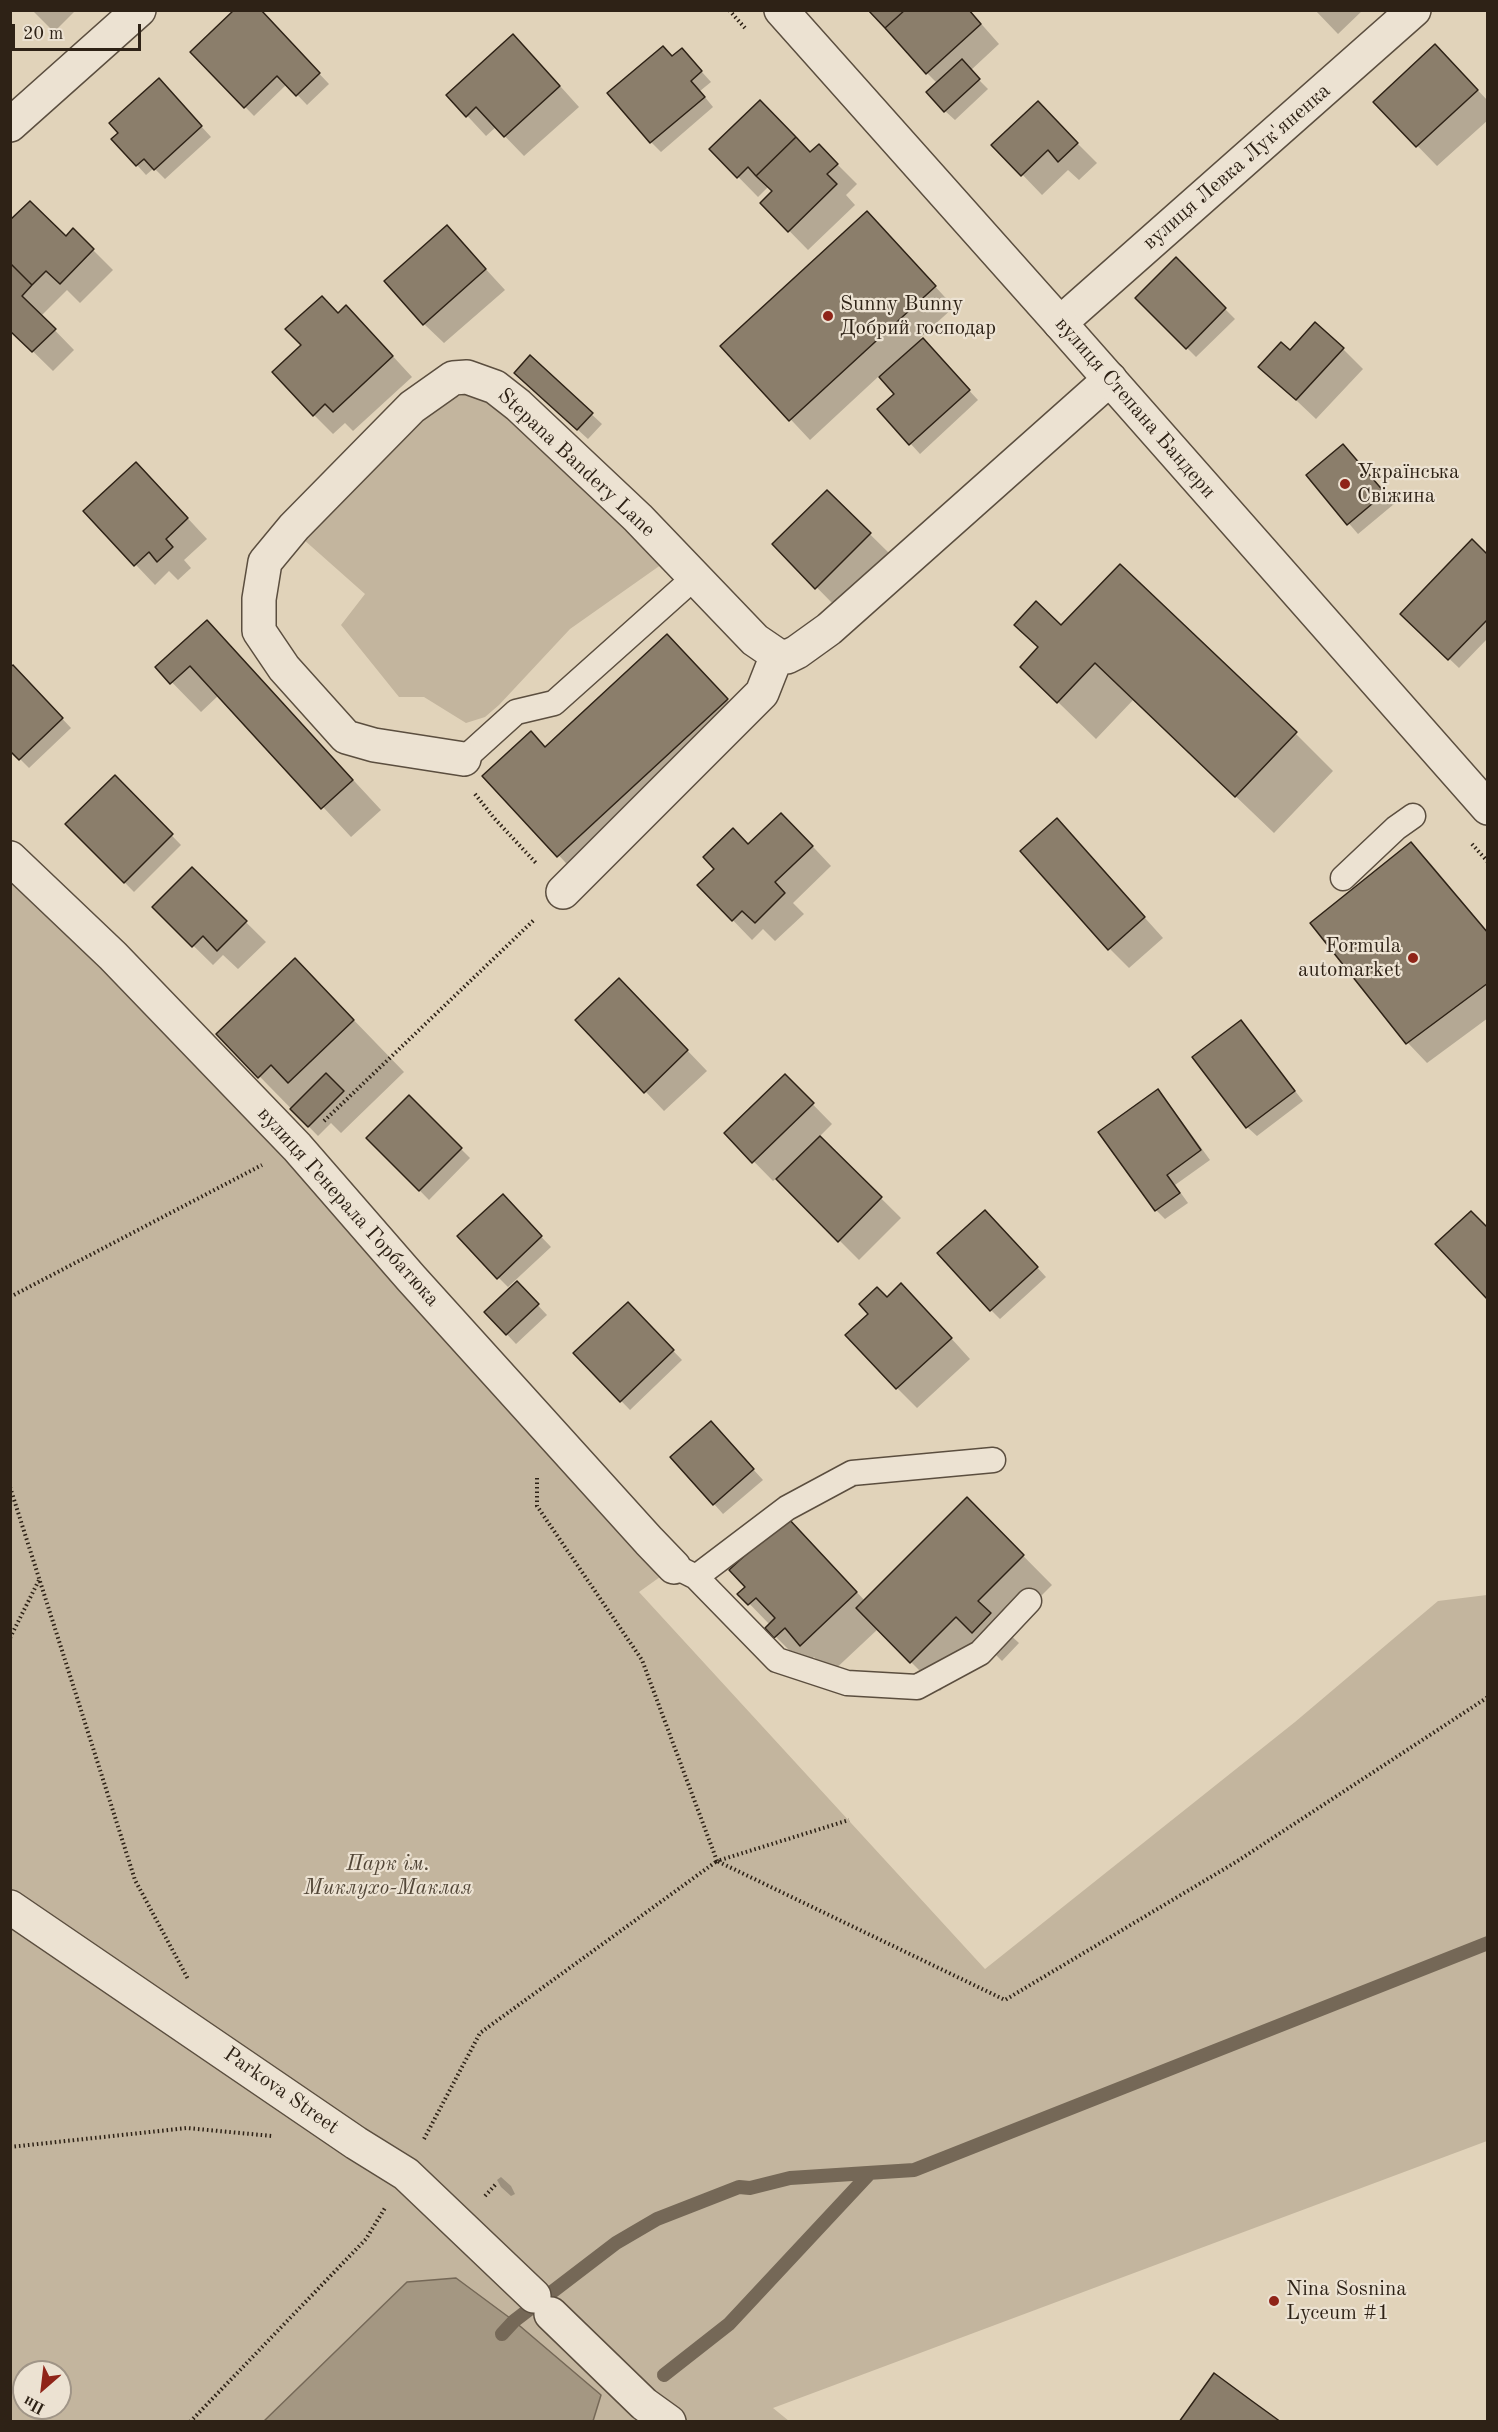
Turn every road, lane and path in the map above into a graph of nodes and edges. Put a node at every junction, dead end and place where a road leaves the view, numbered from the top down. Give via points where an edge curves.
1 (140, 10) edge
2 (781, 10) edge
3 (1414, 10) edge
4 (10, 125) edge
5 (1060, 323) junction
6 (1110, 379) junction
7 (695, 577) junction
8 (777, 655) junction
9 (465, 759) junction
10 (1488, 808) edge
11 (1413, 816) dead end
12 (10, 858) edge
13 (1343, 878) dead end
14 (564, 892) junction
15 (297, 1147) junction
16 (10, 1297) edge
17 (539, 1418) junction
18 (993, 1460) dead end
19 (10, 1487) edge
20 (685, 1572) junction
21 (40, 1579) junction
22 (1029, 1602) dead end
23 (10, 1638) edge
24 (1488, 1697) edge
25 (849, 1820) dead end
26 (717, 1861) junction
27 (10, 1907) edge
28 (189, 1982) dead end
29 (277, 2136) dead end
30 (10, 2147) edge
31 (405, 2174) junction
32 (190, 2421) edge
33 (669, 2421) edge

1 - 4 street
2 - 5 street, вулиця Степана Бандери
3 - 5 street, вулиця Левка Лук'яненка
5 - 6 street, вулиця Степана Бандери
6 - 8 street via 829,629 797,652 787,657
6 - 10 street, вулиця Степана Бандери
7 - 8 street, Stepana Bandery Lane via 755,640
7 - 9 lane via 554,703 516,712
7 - 9 street, Stepana Bandery Lane via 592,472 495,387 467,377 453,378 412,407 294,527 265,562 259,631 284,668 346,737 374,746
8 - 14 street via 762,693
9 - 14 path via 466,782 494,818
11 - 13 lane
12 - 15 street, вулиця Генерала Горбатюка via 113,956
14 - 15 path
15 - 16 path
15 - 17 street, вулиця Генерала Горбатюка
17 - 20 street, вулиця Генерала Горбатюка via 648,1541
17 - 26 path via 537,1506 642,1660
18 - 20 lane via 852,1473 787,1508
19 - 21 path
20 - 22 lane via 777,1660 847,1683 917,1687 980,1653
21 - 23 path
21 - 28 path via 135,1880
24 - 26 path via 1236,1862 1005,2000
25 - 26 path
26 - 31 path via 480,2033
27 - 31 street, Parkova Street
29 - 30 path via 187,2128
31 - 32 path via 366,2239
31 - 33 street, Parkova Street via 644,2404

